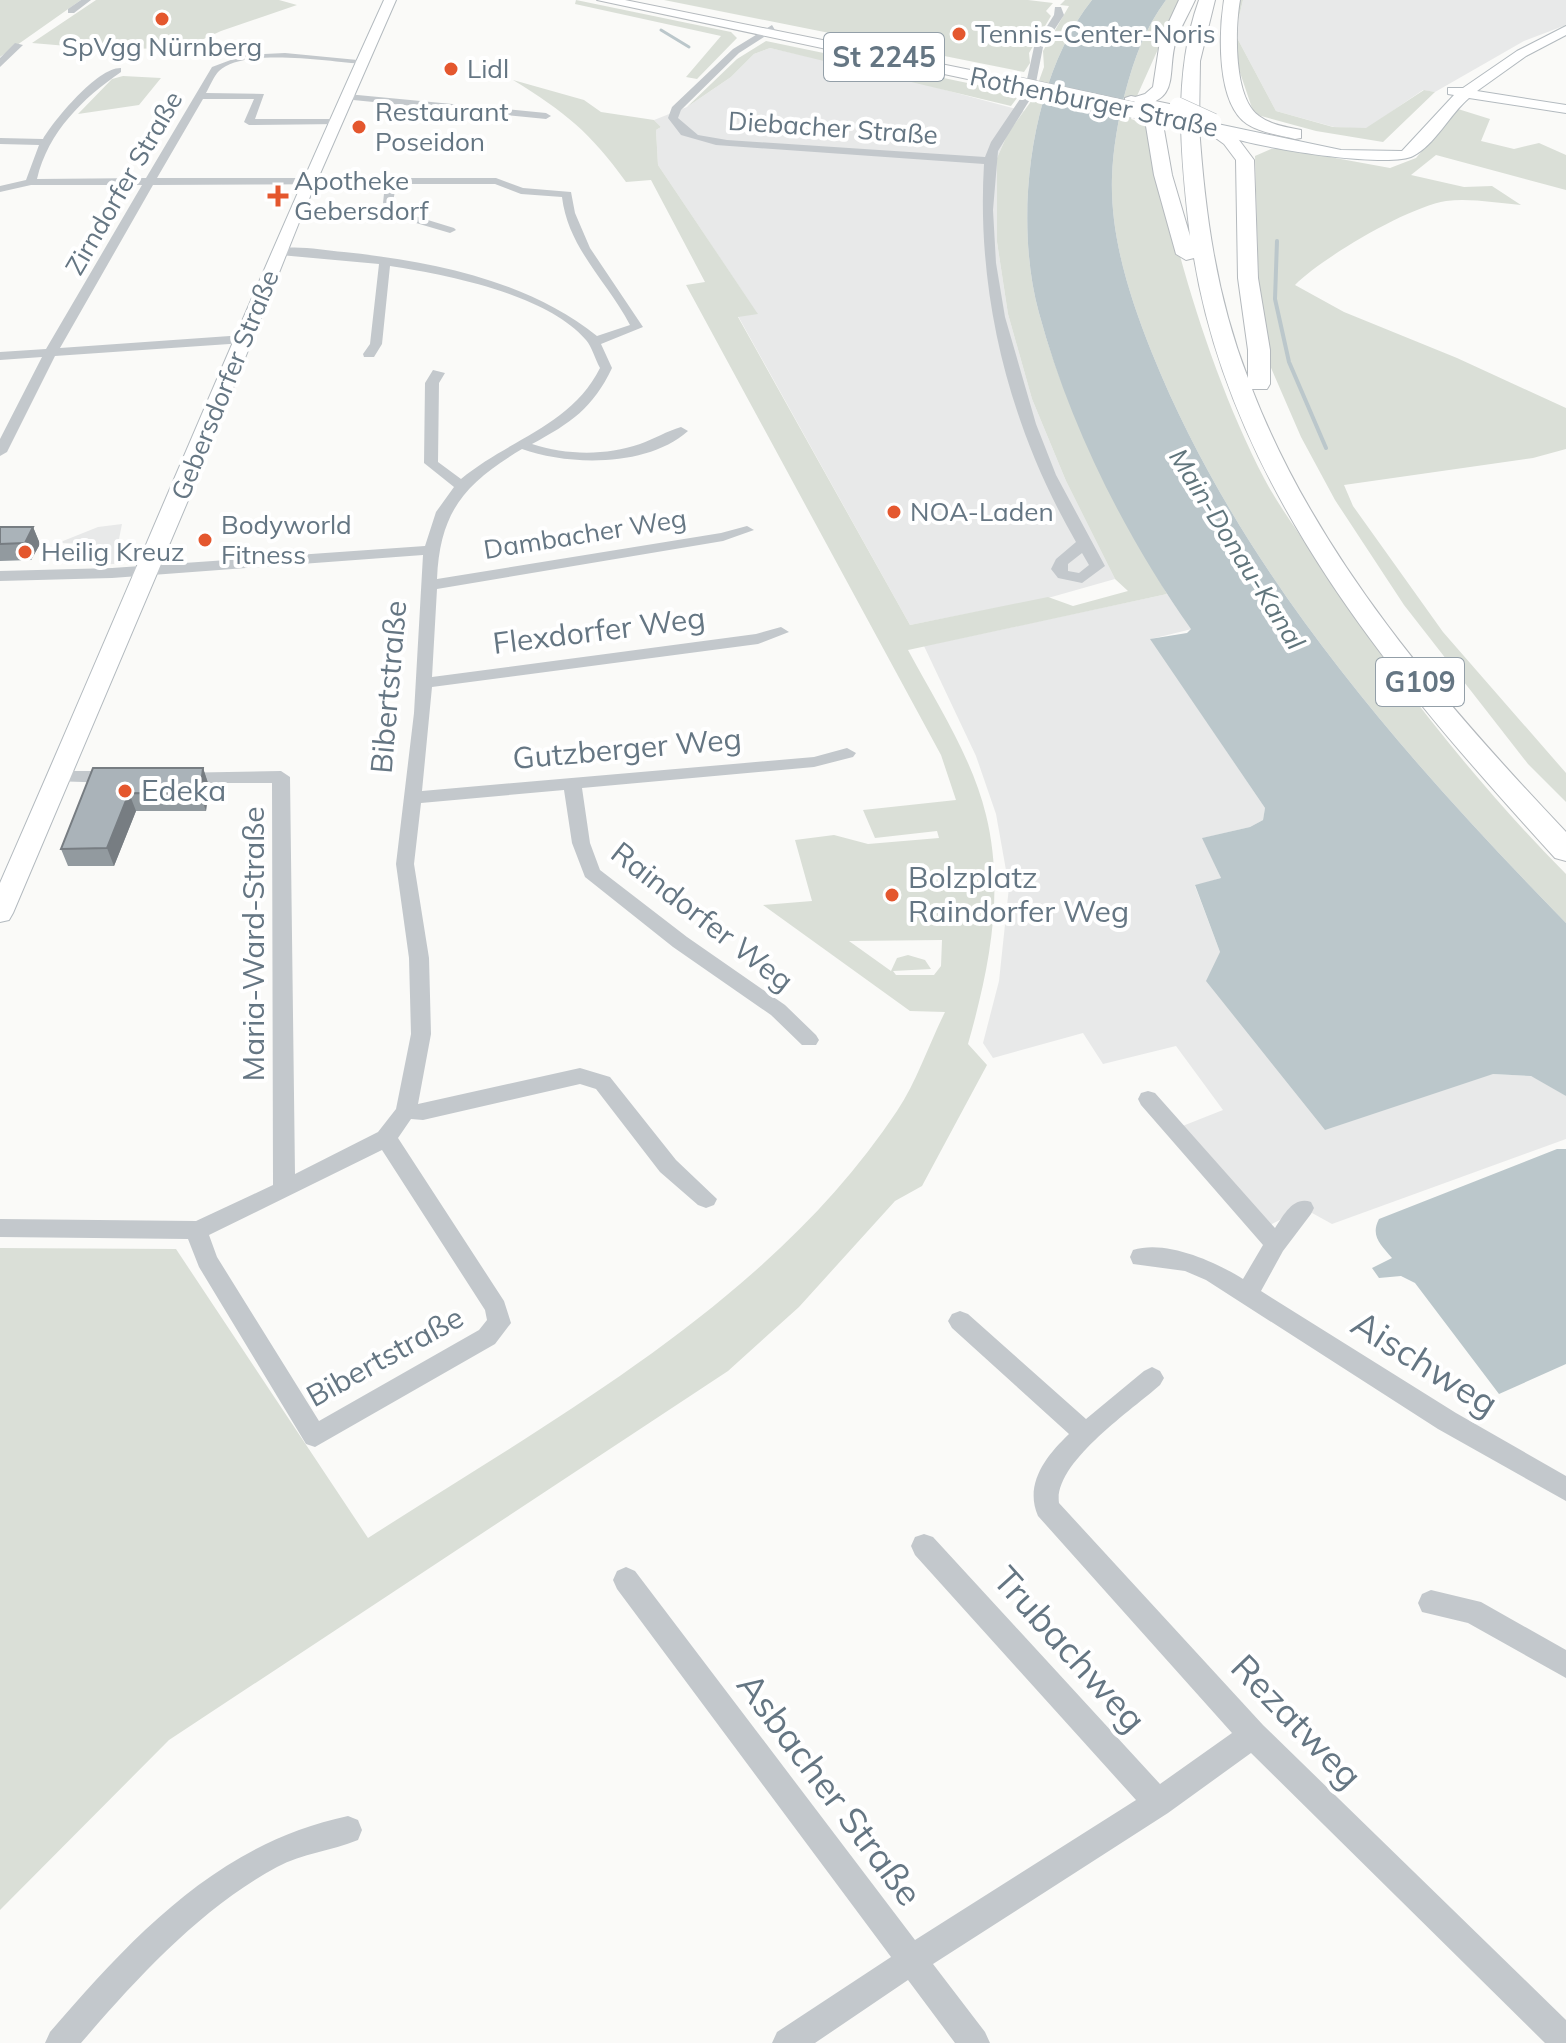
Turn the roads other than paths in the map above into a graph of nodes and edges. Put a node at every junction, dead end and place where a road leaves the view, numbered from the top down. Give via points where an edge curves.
1 (87, 0) edge
2 (390, 0) edge
3 (604, 0) edge
4 (636, 0) edge
5 (1187, 0) edge
6 (1207, 0) edge
7 (1221, 0) edge
8 (1232, 0) edge
9 (1058, 9) dead end
10 (71, 11) dead end
11 (768, 30) junction
12 (1566, 30) edge
13 (18, 45) dead end
14 (1525, 51) junction
15 (363, 61) junction
16 (0, 64) edge
17 (118, 70) dead end
18 (1449, 90) junction
19 (1466, 93) junction
20 (1239, 94) junction
21 (199, 96) junction
22 (347, 97) junction
23 (1141, 101) junction
24 (1428, 108) dead end
25 (1566, 109) edge
26 (546, 116) dead end
27 (1198, 119) junction
28 (336, 122) junction
29 (1240, 133) joint
30 (1293, 138) junction
31 (1400, 138) dead end
32 (0, 141) edge
33 (1157, 141) junction
34 (44, 142) junction
35 (1245, 160) junction
36 (990, 161) junction
37 (391, 181) junction
38 (31, 182) junction
39 (309, 182) junction
40 (149, 183) junction
41 (0, 189) edge
42 (450, 230) dead end
43 (280, 251) junction
44 (385, 260) junction
45 (1215, 311) junction
46 (244, 339) junction
47 (596, 341) junction
48 (51, 352) junction
49 (369, 354) dead end
50 (0, 356) edge
51 (438, 373) dead end
52 (1259, 384) junction
53 (681, 431) dead end
54 (520, 444) junction
55 (0, 452) edge
56 (460, 485) junction
57 (747, 530) dead end
58 (1083, 544) dead end
59 (431, 550) junction
60 (148, 570) junction
61 (0, 576) edge
62 (430, 585) junction
63 (781, 632) dead end
64 (424, 683) junction
65 (847, 753) dead end
66 (58, 777) junction
67 (572, 782) junction
68 (411, 798) junction
69 (1566, 822) edge
70 (1566, 851) edge
71 (0, 913) edge
72 (809, 1040) dead end
73 (1148, 1099) dead end
74 (406, 1111) junction
75 (386, 1138) junction
76 (284, 1190) junction
77 (706, 1199) dead end
78 (1303, 1208) dead end
79 (0, 1228) edge
80 (196, 1230) junction
81 (1275, 1244) junction
82 (1141, 1257) dead end
83 (1248, 1292) junction
84 (960, 1321) dead end
85 (1152, 1378) dead end
86 (1086, 1434) junction
87 (1566, 1489) edge
88 (924, 1546) dead end
89 (626, 1580) dead end
90 (1431, 1603) dead end
91 (1566, 1665) edge
92 (1253, 1735) junction
93 (1158, 1803) junction
94 (348, 1830) dead end
95 (912, 1962) junction
96 (1566, 2042) edge
97 (61, 2043) edge
98 (788, 2043) edge
99 (974, 2043) edge

1 - 10 street
2 - 15 main road, Gebersdorfer Straße
3 - 11 main road, Rothenburger Straße / St 2245
4 - 11 main road, Rothenburger Straße / St 2245
5 - 23 highway
6 - 45 highway, G109 via 1194,40 1190,102 1198,222
7 - 52 highway, G109 via 1206,70 1213,197 1234,311
8 - 20 highway via 1227,47
9 - 36 street via 1037,53 1028,95 1005,125
11 - 23 main road, Rothenburger Straße / St 2245, bridge
11 - 36 street, Diebacher Straße via 730,56 676,109 673,118 683,132 746,145
12 - 14 main road
13 - 16 street
14 - 18 main road
14 - 19 main road
15 - 21 street, Zirndorfer Straße via 244,57 221,63
15 - 22 main road, Gebersdorfer Straße
17 - 34 street
18 - 19 main road
18 - 24 main road
19 - 25 main road
19 - 30 main road, Rothenburger Straße via 1412,151 1400,156 1370,158
20 - 27 highway via 1231,104
20 - 30 highway via 1252,119
21 - 28 street via 260,96 249,122
21 - 40 street, Zirndorfer Straße
22 - 26 street
22 - 28 main road, Gebersdorfer Straße
23 - 27 highway
23 - 27 highway
23 - 33 highway
27 - 29 highway
27 - 30 highway
27 - 33 highway via 1165,131
27 - 35 highway
28 - 39 main road, Gebersdorfer Straße
29 - 30 main road, Rothenburger Straße
30 - 31 main road, Rothenburger Straße via 1373,147 1390,146
30 - 35 highway via 1256,148
32 - 34 street
33 - 45 highway via 1190,265 1201,297
34 - 38 street
35 - 52 highway via 1248,278
36 - 58 street via 991,269 1006,347 1038,444
37 - 39 street
37 - 42 street via 386,211
37 - 47 street via 496,181 521,191 567,194 573,228 629,307 637,327
38 - 40 street
38 - 41 street
39 - 40 street
39 - 43 main road, Gebersdorfer Straße
40 - 48 street, Zirndorfer Straße
43 - 44 street
43 - 46 main road, Gebersdorfer Straße
44 - 47 street via 497,287 541,306
44 - 49 street via 376,344
45 - 70 highway, G109 via 1263,441 1326,552 1441,709
46 - 48 street
46 - 60 main road, Gebersdorfer Straße
47 - 54 street via 606,368 594,392 569,415
48 - 50 street
48 - 55 street, Zirndorfer Straße
51 - 56 street via 432,383 431,463
52 - 69 highway, G109 via 1302,473 1367,579 1467,710
53 - 54 street via 650,446 590,457 553,456
54 - 56 street
56 - 59 street, Bibertstraße via 438,518
57 - 62 street, Dambacher Weg
59 - 60 street
59 - 62 street, Bibertstraße
60 - 61 street
60 - 66 main road, Gebersdorfer Straße
62 - 64 street, Bibertstraße
63 - 64 street, Flexdorfer Weg
64 - 68 street, Bibertstraße
65 - 67 street, Gutzberger Weg via 814,762
66 - 71 main road, Gebersdorfer Straße
66 - 76 street, Maria-Ward-Straße via 281,777
67 - 68 street, Gutzberger Weg
67 - 72 street, Raindorfer Weg via 581,843 592,873 778,1010
68 - 74 street, Bibertstraße via 405,864 422,998 421,1034
73 - 81 street
74 - 75 street, Bibertstraße
74 - 77 street via 423,1112 590,1077 603,1083 668,1166
75 - 76 street, Bibertstraße
75 - 80 street, Bibertstraße via 496,1308 499,1323 487,1337 315,1436 207,1260
76 - 80 street, Bibertstraße
78 - 81 street
79 - 80 street, Bibertstraße
81 - 83 street
82 - 83 street, Aischweg via 1186,1262
83 - 87 street, Aischweg via 1447,1421
84 - 86 street
85 - 86 street, Rezatweg
86 - 92 street, Rezatweg via 1046,1481 1047,1508
88 - 93 street, Trubachweg
89 - 95 street, Asbacher Straße
90 - 91 street via 1472,1611
92 - 93 street
92 - 96 street, Rezatweg
93 - 95 street
94 - 97 street via 319,1832 251,1864 162,1937
95 - 98 street
95 - 99 street, Asbacher Straße

